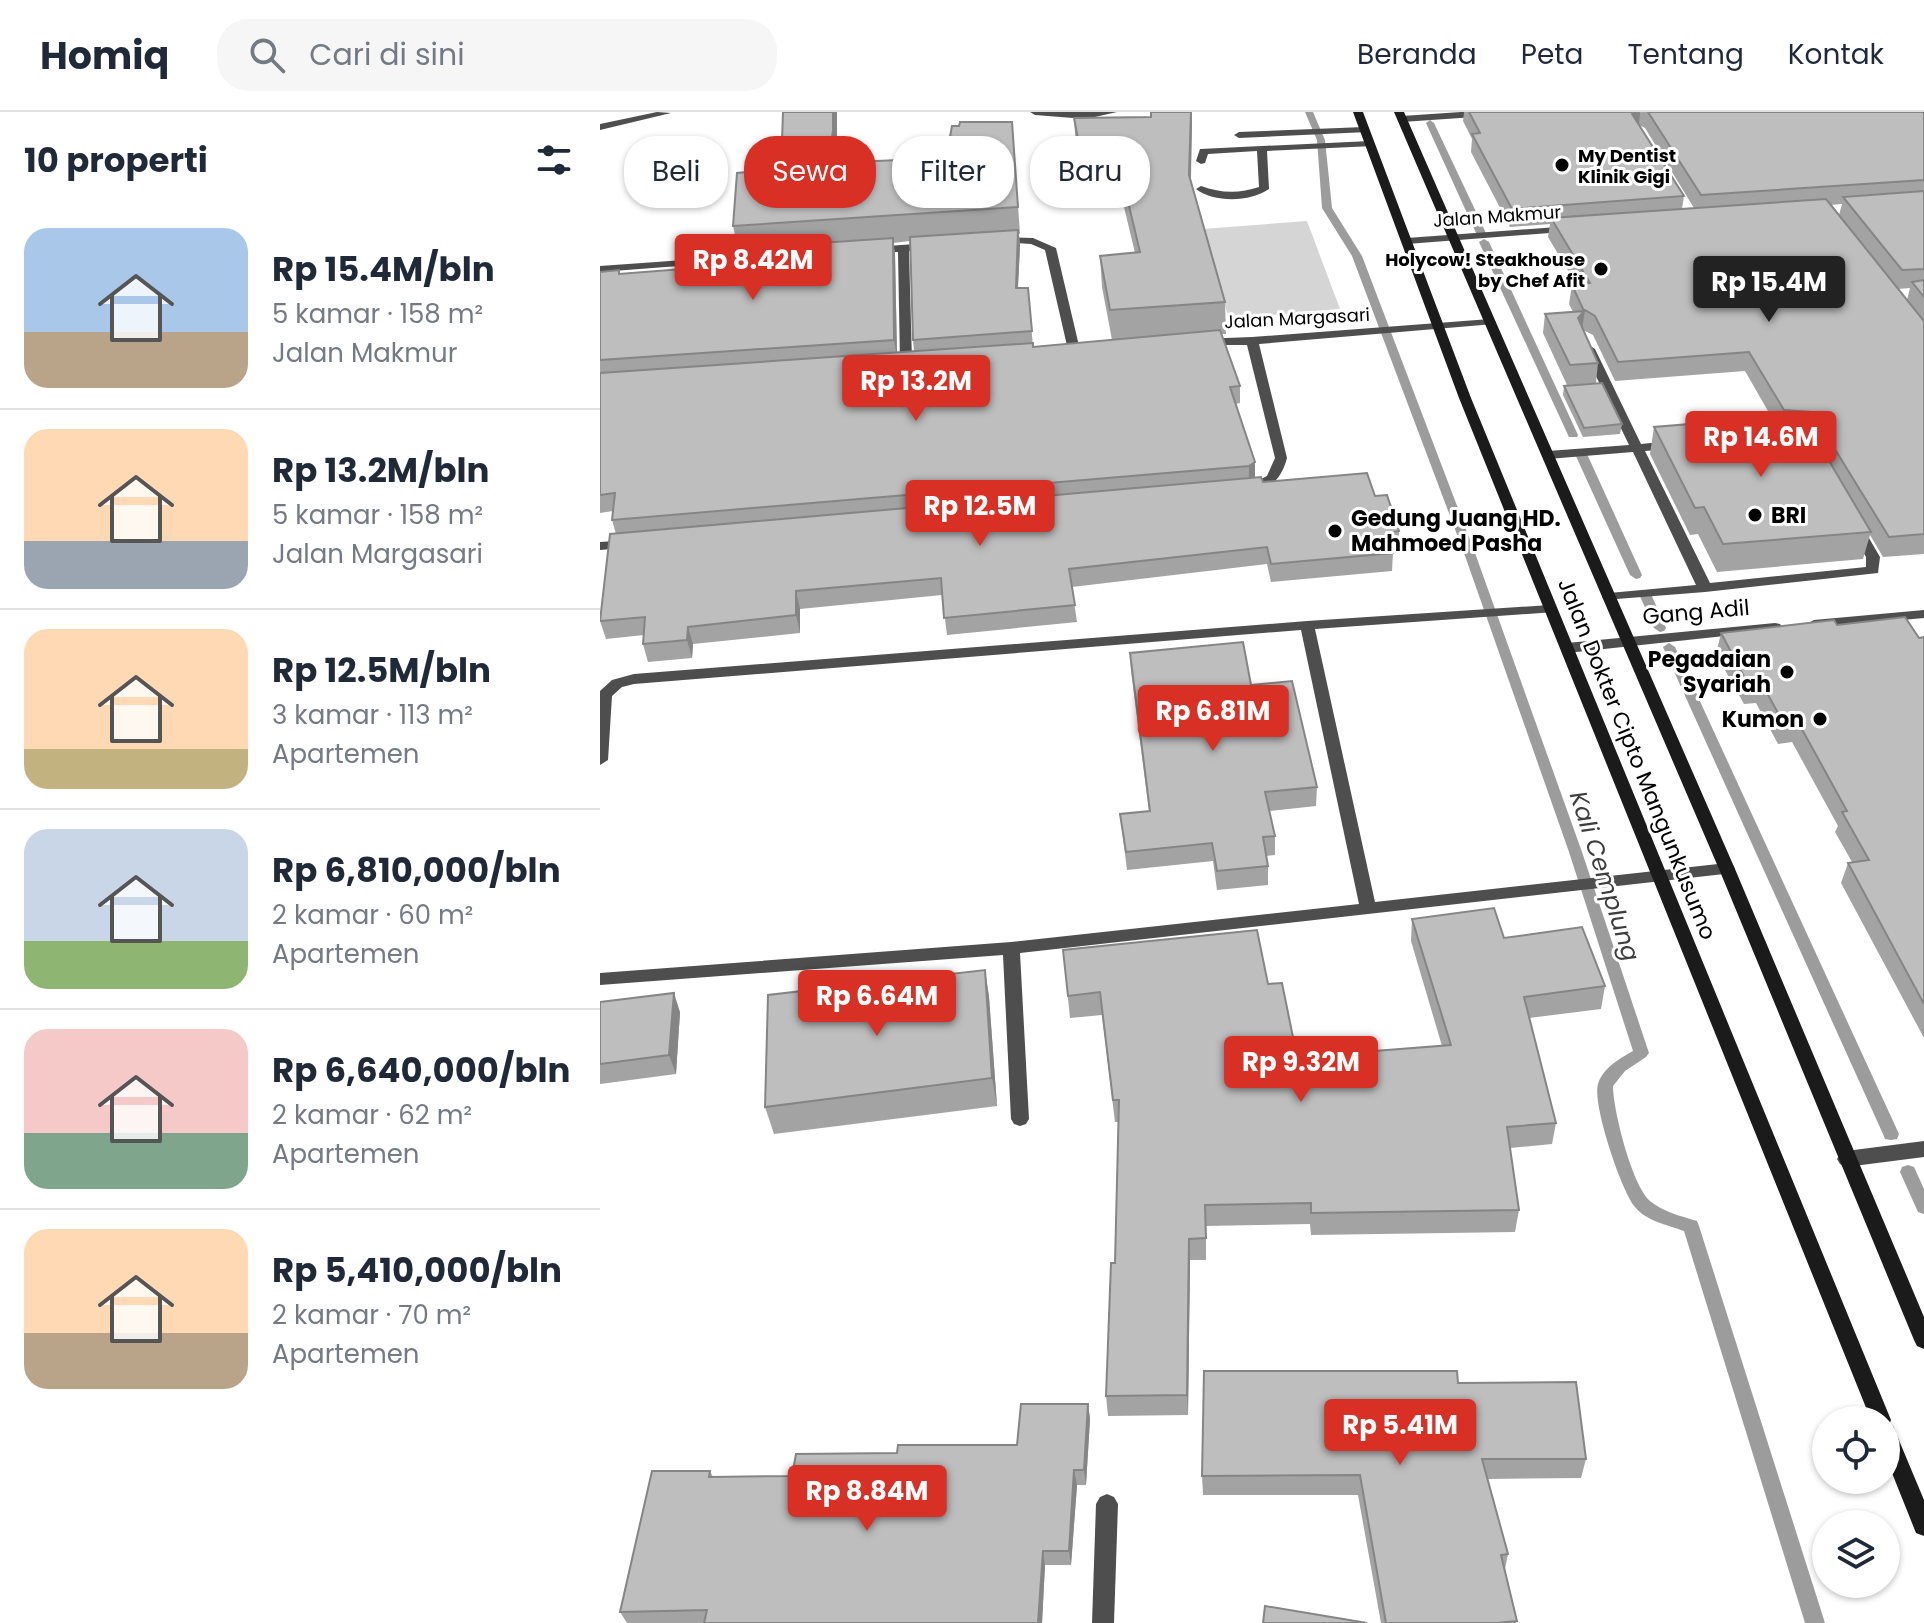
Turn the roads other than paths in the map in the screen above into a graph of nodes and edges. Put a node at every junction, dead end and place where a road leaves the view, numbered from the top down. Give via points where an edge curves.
1 (1035, 112) edge
2 (1112, 112) edge
3 (1358, 112) edge
4 (1504, 112) edge
5 (666, 113) edge
6 (1401, 116) edge
7 (600, 127) edge
8 (1364, 130) junction
9 (1239, 135) dead end
10 (1370, 144) junction
11 (1262, 148) junction
12 (1201, 161) dead end
13 (1201, 189) dead end
14 (1584, 228) edge
15 (1453, 237) junction
16 (1407, 241) junction
17 (980, 242) edge
18 (950, 244) edge
19 (903, 248) junction
20 (855, 251) edge
21 (775, 257) edge
22 (600, 269) edge
23 (1490, 322) junction
24 (1440, 326) junction
25 (1584, 336) edge
26 (1196, 341) edge
27 (1252, 341) junction
28 (1089, 349) edge
29 (1074, 350) junction
30 (1059, 351) edge
31 (921, 361) edge
32 (906, 362) junction
33 (891, 363) edge
34 (1684, 444) edge
35 (1637, 448) junction
36 (1548, 455) junction
37 (1236, 492) edge
38 (1850, 517) edge
39 (645, 543) edge
40 (600, 546) edge
41 (1705, 588) junction
42 (1609, 597) junction
43 (1550, 609) junction
44 (1924, 614) edge
45 (1307, 625) junction
46 (1628, 640) junction
47 (1567, 648) junction
48 (603, 724) edge
49 (600, 760) edge
50 (1727, 869) junction
51 (1650, 878) junction
52 (1368, 909) junction
53 (1011, 948) junction
54 (600, 979) edge
55 (1020, 1119) dead end
56 (1924, 1149) edge
57 (1846, 1159) junction
58 (1924, 1340) edge
59 (1875, 1406) edge
60 (1900, 1467) edge
61 (1107, 1504) dead end
62 (1924, 1526) edge
63 (1103, 1623) edge

1 - 2 street
3 - 8 main road, Jalan Dokter Cipto Mangunkusumo
4 - 6 street
5 - 7 street
6 - 15 main road, Jalan Dokter Cipto Mangunkusumo
8 - 9 street
8 - 10 main road, Jalan Dokter Cipto Mangunkusumo
10 - 11 street
10 - 16 main road, Jalan Dokter Cipto Mangunkusumo
11 - 12 street via 1204,151
11 - 13 street via 1261,192
14 - 15 street, Jalan Makmur
15 - 16 street, Jalan Makmur
15 - 23 main road, Jalan Dokter Cipto Mangunkusumo
16 - 24 main road, Jalan Dokter Cipto Mangunkusumo
17 - 29 street via 1033,241 1050,248
18 - 19 street
19 - 20 street
19 - 32 street
21 - 22 street
23 - 24 street, Jalan Margasari
23 - 36 main road, Jalan Dokter Cipto Mangunkusumo
24 - 27 street, Jalan Margasari
24 - 43 main road, Jalan Dokter Cipto Mangunkusumo
25 - 35 street
26 - 27 street, Jalan Margasari
27 - 37 street via 1281,458 1267,485
28 - 29 street
29 - 30 street
31 - 32 street
32 - 33 street
34 - 35 street
35 - 36 street
35 - 41 street
36 - 42 main road, Jalan Dokter Cipto Mangunkusumo
38 - 41 street via 1873,557 1873,570
39 - 40 street
41 - 42 street
42 - 46 main road, Jalan Dokter Cipto Mangunkusumo
43 - 45 street
43 - 47 main road, Jalan Dokter Cipto Mangunkusumo
44 - 46 street, Gang Adil
45 - 48 street via 634,679 617,683 605,695
45 - 52 street
46 - 47 street, Gang Adil
46 - 50 main road, Jalan Dokter Cipto Mangunkusumo
47 - 51 main road, Jalan Dokter Cipto Mangunkusumo
48 - 49 street
50 - 51 street
50 - 57 main road, Jalan Dokter Cipto Mangunkusumo
51 - 52 street
51 - 59 main road, Jalan Dokter Cipto Mangunkusumo
52 - 53 street
53 - 54 street
53 - 55 street
56 - 57 street
57 - 58 main road, Jalan Dokter Cipto Mangunkusumo
60 - 62 main road
61 - 63 street

